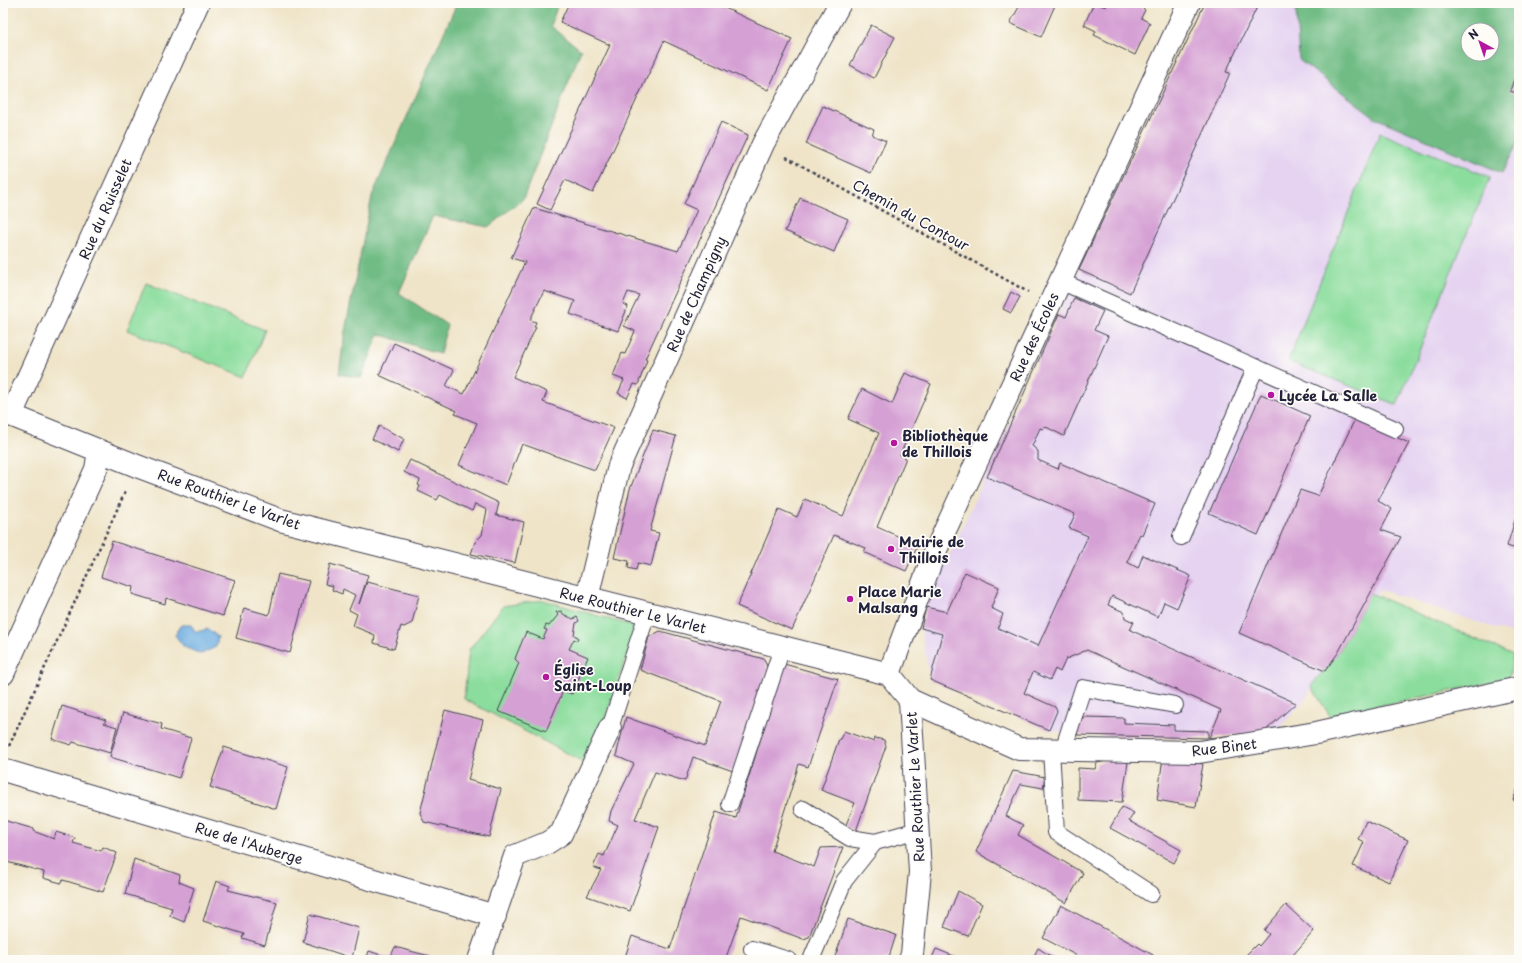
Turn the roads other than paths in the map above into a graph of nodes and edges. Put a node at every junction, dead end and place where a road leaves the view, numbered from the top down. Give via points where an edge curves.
1 (198, 3) edge
2 (840, 3) edge
3 (1189, 3) edge
4 (1060, 281) junction
5 (1256, 367) junction
6 (7, 414) edge
7 (1395, 429) dead end
8 (99, 451) junction
9 (1181, 538) dead end
10 (586, 598) junction
11 (647, 614) junction
12 (782, 648) junction
13 (3, 674) edge
14 (889, 674) junction
15 (1519, 688) edge
16 (910, 700) junction
17 (1175, 706) dead end
18 (610, 728) joint
19 (1057, 750) junction
20 (5, 761) edge
21 (730, 804) dead end
22 (803, 809) dead end
23 (918, 830) junction
24 (875, 842) junction
25 (1151, 894) dead end
26 (495, 916) junction
27 (752, 949) dead end
28 (478, 960) edge
29 (788, 960) edge
30 (812, 960) edge
31 (910, 960) edge

1 - 6 street, Rue du Ruisselet
2 - 10 street, Rue de Champigny via 763,144 619,466
3 - 4 street, Rue des Écoles
4 - 5 lane
4 - 14 street, Rue des Écoles via 934,554
5 - 7 lane
5 - 9 lane
6 - 8 street, Rue Routhier Le Varlet
8 - 10 street, Rue Routhier Le Varlet via 280,520
8 - 13 street via 96,469
10 - 11 street, Rue Routhier Le Varlet
11 - 12 street, Rue Routhier Le Varlet
11 - 18 lane
12 - 14 street, Rue Routhier Le Varlet
12 - 21 lane
14 - 16 street, Rue Routhier Le Varlet
15 - 19 street, Rue Binet via 1316,733 1199,752
16 - 19 street, Rue Binet via 1020,749
16 - 23 street, Rue Routhier Le Varlet
17 - 19 lane via 1083,688
18 - 26 street via 561,834 547,843 515,856
19 - 25 lane via 1056,832
20 - 26 street, Rue de l'Auberge
22 - 24 lane via 850,838
23 - 24 lane
23 - 31 street, Rue Routhier Le Varlet via 920,872
24 - 30 lane via 844,881
26 - 28 street
27 - 29 lane

